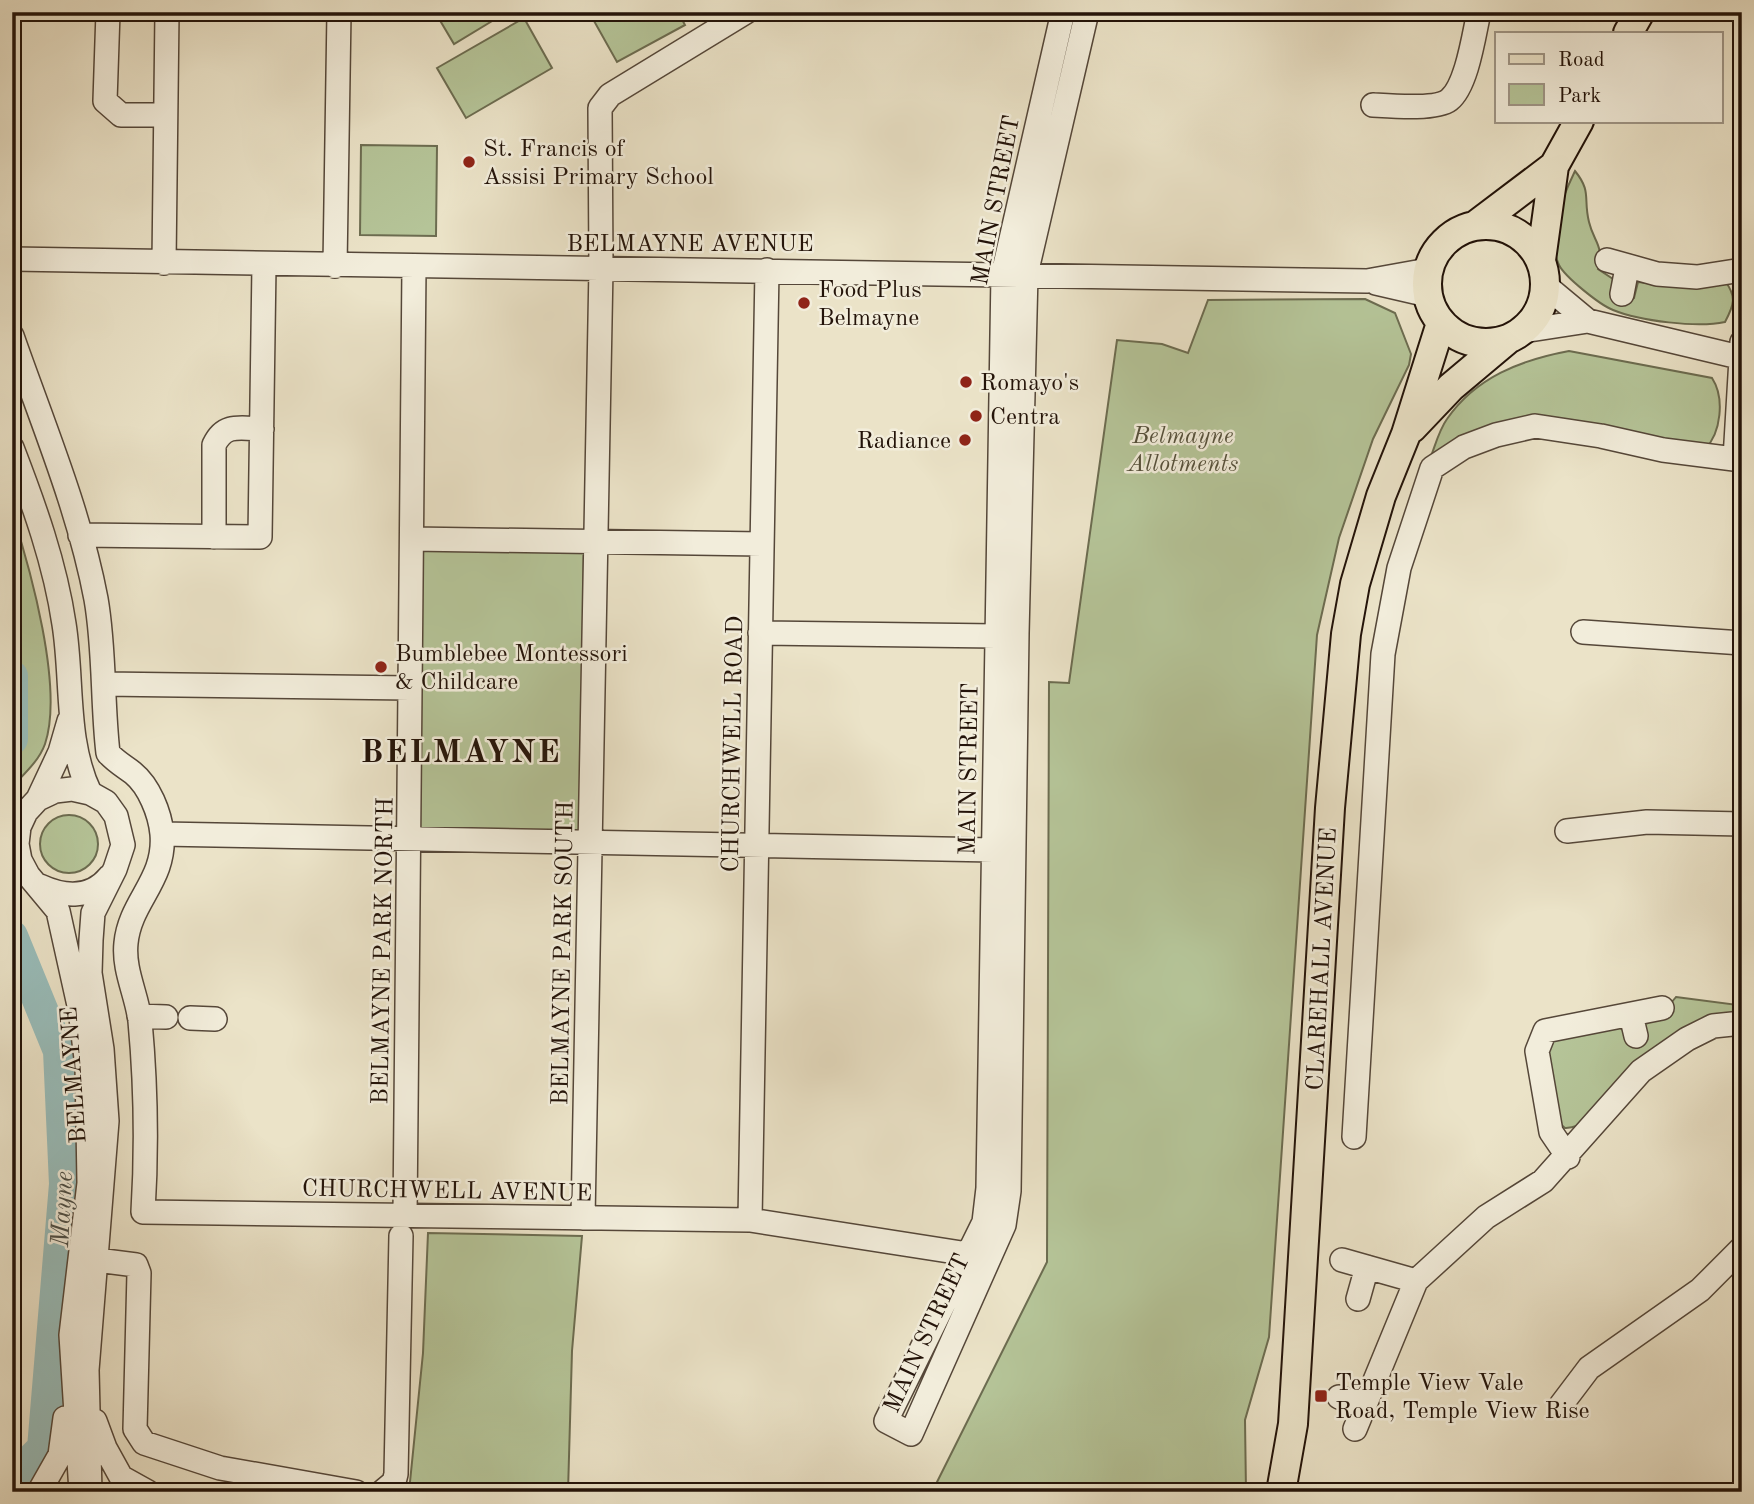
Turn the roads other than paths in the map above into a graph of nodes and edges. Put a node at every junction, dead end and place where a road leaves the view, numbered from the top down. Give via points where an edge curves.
1 (108, 12) edge
2 (167, 12) edge
3 (339, 12) edge
4 (746, 12) edge
5 (1063, 12) edge
6 (1087, 12) edge
7 (1479, 12) edge
8 (1640, 12) edge
9 (1629, 32) edge
10 (1373, 105) dead end
11 (165, 114) junction
12 (1578, 122) edge
13 (1554, 166) junction
14 (1476, 225) junction
15 (12, 259) edge
16 (164, 263) junction
17 (264, 265) junction
18 (335, 267) junction
19 (414, 267) junction
20 (601, 268) junction
21 (767, 270) junction
22 (1742, 270) edge
23 (1543, 273) junction
24 (1003, 274) junction
25 (1026, 274) junction
26 (1428, 282) junction
27 (1622, 294) dead end
28 (1588, 321) junction
29 (1441, 323) junction
30 (12, 335) edge
31 (1515, 335) junction
32 (1740, 350) edge
33 (262, 429) junction
34 (1406, 435) junction
35 (12, 448) edge
36 (1738, 459) edge
37 (80, 535) junction
38 (214, 537) junction
39 (412, 539) junction
40 (596, 542) junction
41 (762, 544) junction
42 (1583, 632) dead end
43 (760, 633) junction
44 (996, 636) junction
45 (1742, 643) edge
46 (104, 684) junction
47 (410, 688) junction
48 (70, 714) junction
49 (90, 793) junction
50 (26, 809) edge
51 (1742, 824) edge
52 (1567, 831) dead end
53 (162, 834) junction
54 (409, 839) junction
55 (590, 842) junction
56 (756, 845) junction
57 (993, 850) junction
58 (17, 859) edge
59 (116, 869) junction
60 (40, 886) junction
61 (1662, 1008) dead end
62 (139, 1016) junction
63 (166, 1017) dead end
64 (190, 1018) dead end
65 (215, 1018) dead end
66 (1742, 1023) edge
67 (1354, 1137) dead end
68 (1568, 1157) junction
69 (583, 1218) junction
70 (750, 1220) junction
71 (403, 1226) junction
72 (1742, 1248) edge
73 (968, 1254) junction
74 (97, 1260) junction
75 (1342, 1260) dead end
76 (1367, 1267) junction
77 (1416, 1281) junction
78 (1358, 1299) dead end
79 (71, 1335) junction
80 (87, 1370) junction
81 (1339, 1397) dead end
82 (1561, 1405) dead end
83 (1364, 1407) junction
84 (1355, 1429) dead end
85 (39, 1492) edge
86 (81, 1492) edge
87 (90, 1492) edge
88 (148, 1492) edge
89 (356, 1492) edge
90 (382, 1492) edge
91 (1281, 1492) edge

1 - 11 street via 106,101 121,115
2 - 11 street
3 - 18 street
4 - 20 street, BELMAYNE PARK SOUTH via 610,95 600,108
5 - 24 street, MAIN STREET
6 - 25 street, MAIN STREET
7 - 10 street via 1459,86 1449,100 1437,104 1404,96
8 - 9 main road
11 - 16 street
12 - 13 main road
13 - 14 main road
13 - 23 main road
14 - 23 main road via 1510,229 1527,240
14 - 26 main road via 1448,238 1436,252
15 - 16 street, BELMAYNE AVENUE
16 - 17 street, BELMAYNE AVENUE
17 - 18 street, BELMAYNE AVENUE
17 - 33 street
18 - 19 street, BELMAYNE AVENUE
19 - 20 street, BELMAYNE AVENUE
19 - 39 street, BELMAYNE PARK NORTH
20 - 21 street, BELMAYNE AVENUE
20 - 40 street, BELMAYNE PARK SOUTH
21 - 24 street, BELMAYNE AVENUE
21 - 41 street, CHURCHWELL ROAD
22 - 27 street via 1697,277 1617,264
23 - 28 street
23 - 31 main road via 1535,318
24 - 25 street, BELMAYNE AVENUE
24 - 44 street, MAIN STREET
25 - 26 street, BELMAYNE AVENUE
25 - 73 street, MAIN STREET via 1009,1191 1004,1225 911,1434 886,1421
26 - 29 main road
28 - 31 street
28 - 32 street
29 - 31 main road via 1471,342 1489,344
29 - 34 main road, CLAREHALL AVENUE
30 - 37 street
31 - 34 main road, CLAREHALL AVENUE via 1451,387
32 - 36 street
33 - 38 street via 228,428 214,445
33 - 38 street via 260,537
34 - 91 main road, CLAREHALL AVENUE via 1381,496 1355,584 1346,634 1331,794 1293,1424
35 - 48 street, BELMAYNE via 57,583 69,662
36 - 67 street via 1535,426 1464,447 1432,468 1399,568 1383,654
37 - 38 street
37 - 46 street via 96,599
39 - 40 street
39 - 47 street, BELMAYNE PARK NORTH
40 - 41 street
40 - 55 street, BELMAYNE PARK SOUTH
41 - 43 street, CHURCHWELL ROAD
42 - 45 street
43 - 44 street
43 - 56 street, CHURCHWELL ROAD
44 - 57 street, MAIN STREET
46 - 47 street
46 - 53 street via 108,753 147,789
47 - 54 street, BELMAYNE PARK NORTH
48 - 49 street, BELMAYNE via 77,759
48 - 50 street, BELMAYNE via 60,752
49 - 50 street via 55,791
49 - 59 street, BELMAYNE via 106,802 122,833
50 - 58 street, BELMAYNE via 19,827
51 - 52 street via 1647,822
53 - 54 street
53 - 62 street via 156,879 129,922 125,945
54 - 55 street
54 - 71 street, BELMAYNE PARK NORTH
55 - 56 street
55 - 69 street, BELMAYNE PARK SOUTH
56 - 57 street
56 - 70 street, CHURCHWELL ROAD
57 - 73 street, MAIN STREET via 988,1188 984,1222
58 - 60 street, BELMAYNE
59 - 60 street via 90,891 73,895
59 - 74 street, BELMAYNE via 93,913 91,940 90,973 107,1121
60 - 79 street, BELMAYNE via 58,911 63,928 87,1066 89,1183
61 - 68 street via 1634,1026 1545,1031 1537,1051 1551,1132
62 - 63 street
62 - 71 street, CHURCHWELL AVENUE via 148,1133 143,1212
64 - 65 street
66 - 68 street via 1713,1026 1696,1034 1641,1071
68 - 77 street via 1543,1181 1486,1217
69 - 70 street, CHURCHWELL AVENUE
69 - 71 street, CHURCHWELL AVENUE
70 - 73 street, CHURCHWELL AVENUE
71 - 90 street, BELMAYNE PARK NORTH via 396,1474
72 - 82 street via 1700,1290 1589,1368
74 - 80 street, BELMAYNE
74 - 89 street via 136,1265 139,1273 135,1429 144,1443 220,1468
75 - 76 street
76 - 77 street
76 - 78 street
77 - 83 street
79 - 85 street via 60,1455
79 - 86 street, BELMAYNE
80 - 87 street, BELMAYNE
80 - 88 street via 96,1426 105,1448 121,1477
81 - 83 street
83 - 84 street

